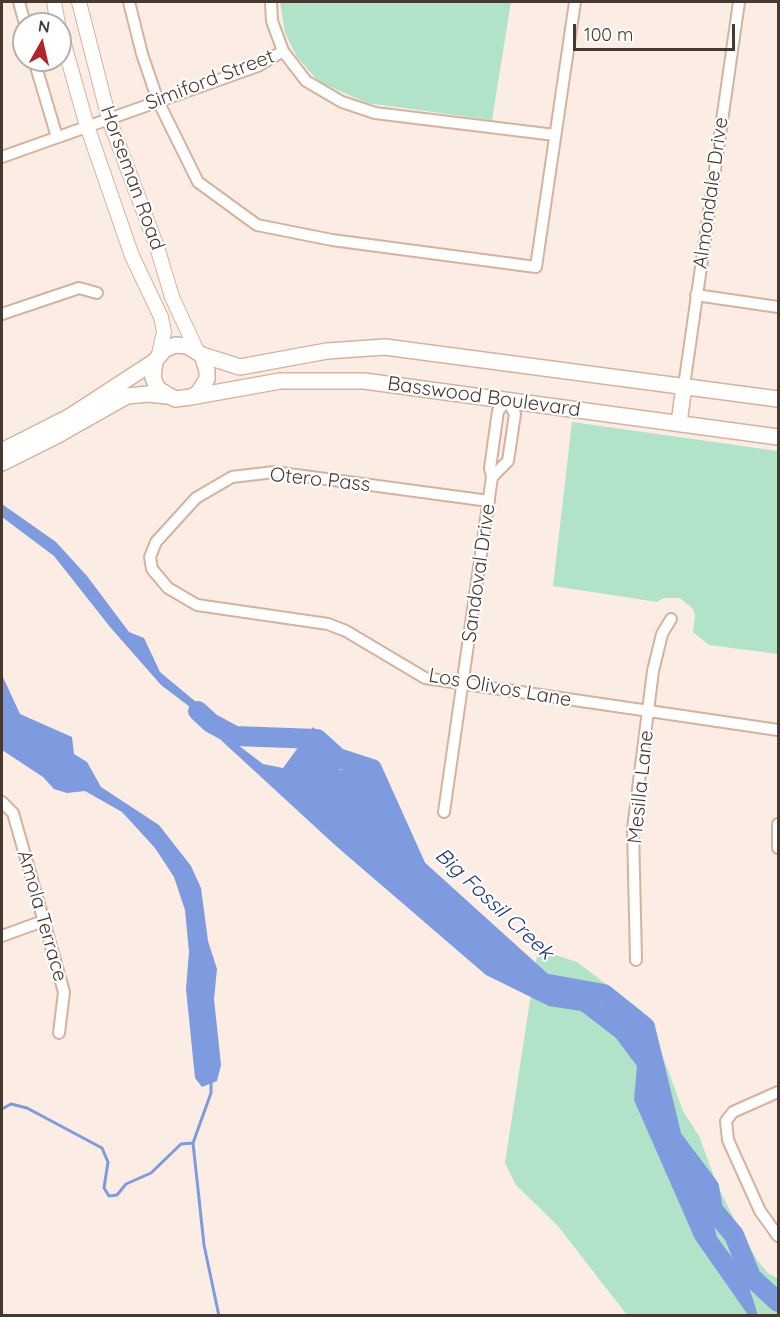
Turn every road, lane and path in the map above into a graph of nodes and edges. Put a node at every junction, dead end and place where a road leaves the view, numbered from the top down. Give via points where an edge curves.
1 (79, 2) edge
2 (129, 2) edge
3 (271, 2) edge
4 (575, 2) edge
5 (739, 2) edge
6 (283, 51) junction
7 (38, 72) edge
8 (72, 72) edge
9 (158, 101) junction
10 (109, 118) junction
11 (87, 126) junction
12 (555, 135) junction
13 (57, 137) junction
14 (2, 157) edge
15 (97, 293) dead end
16 (696, 295) junction
17 (778, 307) edge
18 (2, 314) edge
19 (200, 353) junction
20 (157, 357) junction
21 (684, 386) junction
22 (167, 396) junction
23 (190, 398) junction
24 (778, 399) edge
25 (507, 400) junction
26 (679, 423) junction
27 (778, 437) edge
28 (492, 448) junction
29 (510, 451) junction
30 (2, 459) edge
31 (492, 477) junction
32 (489, 501) junction
33 (150, 557) joint
34 (671, 619) dead end
35 (463, 684) junction
36 (648, 712) junction
37 (778, 730) edge
38 (3, 802) edge
39 (444, 812) dead end
40 (778, 824) edge
41 (778, 848) edge
42 (44, 921) junction
43 (2, 936) edge
44 (636, 960) dead end
45 (59, 1033) dead end
46 (778, 1092) edge
47 (778, 1236) edge

1 - 10 street, Horseman Road
2 - 9 street
3 - 6 street via 272,21
4 - 12 street
5 - 16 street, Almondale Drive
6 - 9 street, Simiford Street via 258,66
6 - 12 street via 306,81 342,102 375,113
7 - 13 street
8 - 11 street, Horseman Road
9 - 10 street, Simiford Street
9 - 12 street via 198,182 257,225 332,240 536,267
10 - 11 street, Simiford Street
10 - 19 street, Horseman Road via 172,297
11 - 13 street, Simiford Street
11 - 20 street, Horseman Road via 132,256 161,317 164,332
13 - 14 street, Simiford Street
15 - 18 street via 79,288
16 - 17 street
16 - 21 street, Almondale Drive
19 - 20 main road via 175,345
19 - 21 main road, Basswood Boulevard via 240,367 343,349 405,348
19 - 23 main road via 207,379
20 - 22 main road via 153,378
20 - 30 main road
21 - 24 main road, Basswood Boulevard
21 - 26 main road
22 - 23 main road
22 - 30 main road via 128,396
23 - 25 main road, Basswood Boulevard via 264,383 323,380 374,382
25 - 26 main road, Basswood Boulevard
25 - 28 street, Sandoval Drive via 498,411
25 - 29 street, Sandoval Drive via 515,414
26 - 27 main road, Basswood Boulevard
28 - 29 street
28 - 31 street, Sandoval Drive
29 - 31 street, Sandoval Drive via 508,460
31 - 32 street, Sandoval Drive
32 - 33 street, Otero Pass via 274,472 232,477 196,498 156,542
32 - 35 street, Sandoval Drive
33 - 35 street, Los Olivos Lane via 152,569 168,588 196,605 328,624 425,678
34 - 36 street, Mesilla Lane via 662,634
35 - 36 street, Los Olivos Lane
35 - 39 street, Sandoval Drive
36 - 37 street, Los Olivos Lane
36 - 44 street, Mesilla Lane via 633,829
38 - 42 street, Amola Terrace via 13,813
40 - 41 street
42 - 43 street
42 - 45 street, Amola Terrace via 64,992
46 - 47 street via 733,1112 726,1121 728,1140 760,1211

